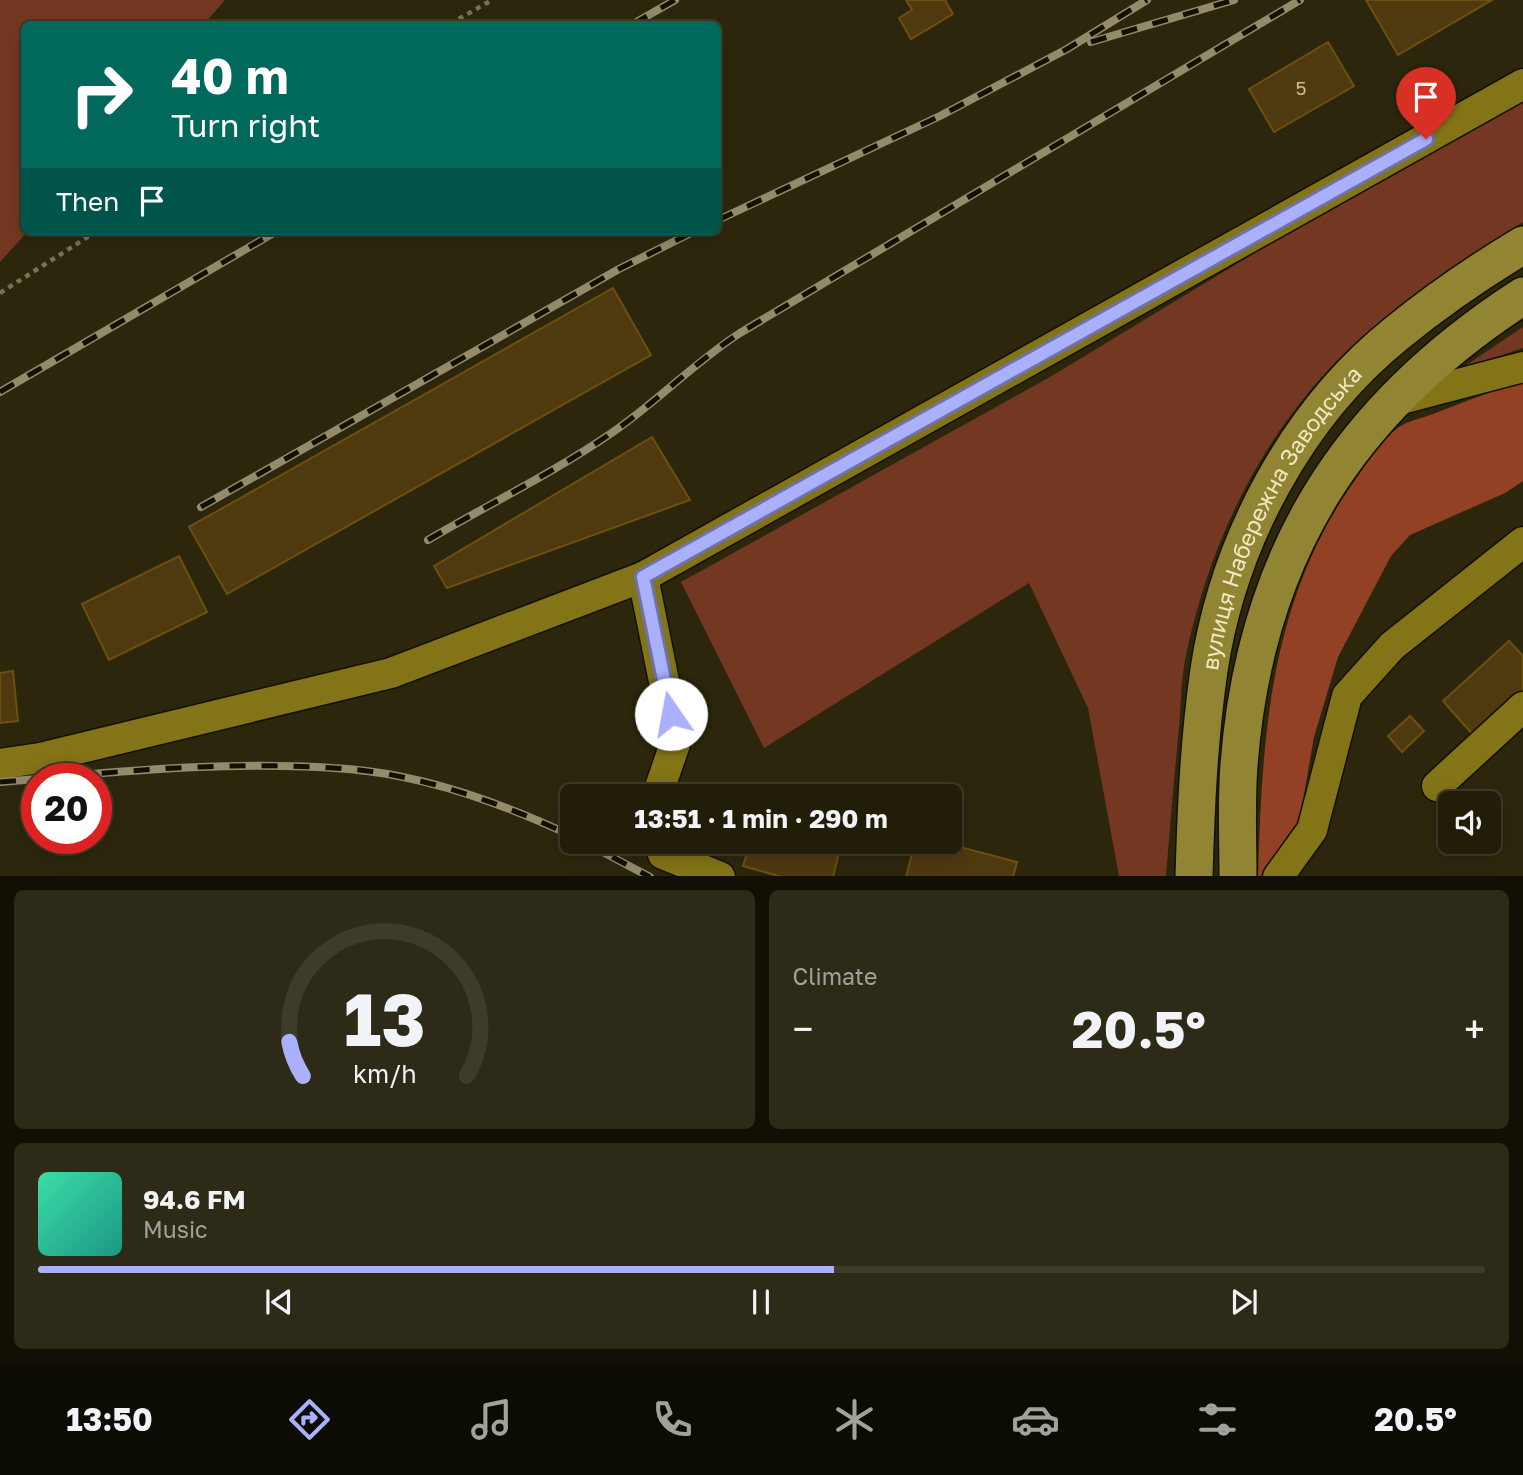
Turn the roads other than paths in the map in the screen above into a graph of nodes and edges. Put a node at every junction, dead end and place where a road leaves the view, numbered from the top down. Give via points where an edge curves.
1 (1523, 84) edge
2 (1523, 244) edge
3 (1523, 296) edge
4 (1523, 367) edge
5 (1390, 402) junction
6 (1523, 542) edge
7 (643, 577) junction
8 (1523, 707) edge
9 (0, 764) edge
10 (661, 784) edge
11 (1437, 786) dead end
12 (663, 854) edge
13 (718, 876) edge
14 (1194, 876) edge
15 (1238, 876) edge
16 (1279, 876) edge

1 - 7 lane
2 - 14 main road, вулиця Набережна Заводська via 1396,334 1352,376 1291,453 1241,550 1222,613 1198,763
3 - 5 main road, вулиця Набережна Заводська via 1478,325
4 - 5 lane
5 - 15 main road, вулиця Набережна Заводська via 1329,482 1287,561 1265,622 1239,765
6 - 16 lane via 1392,646 1347,696 1312,830
7 - 9 lane via 390,673
7 - 10 lane via 676,741
8 - 11 lane
12 - 13 lane

